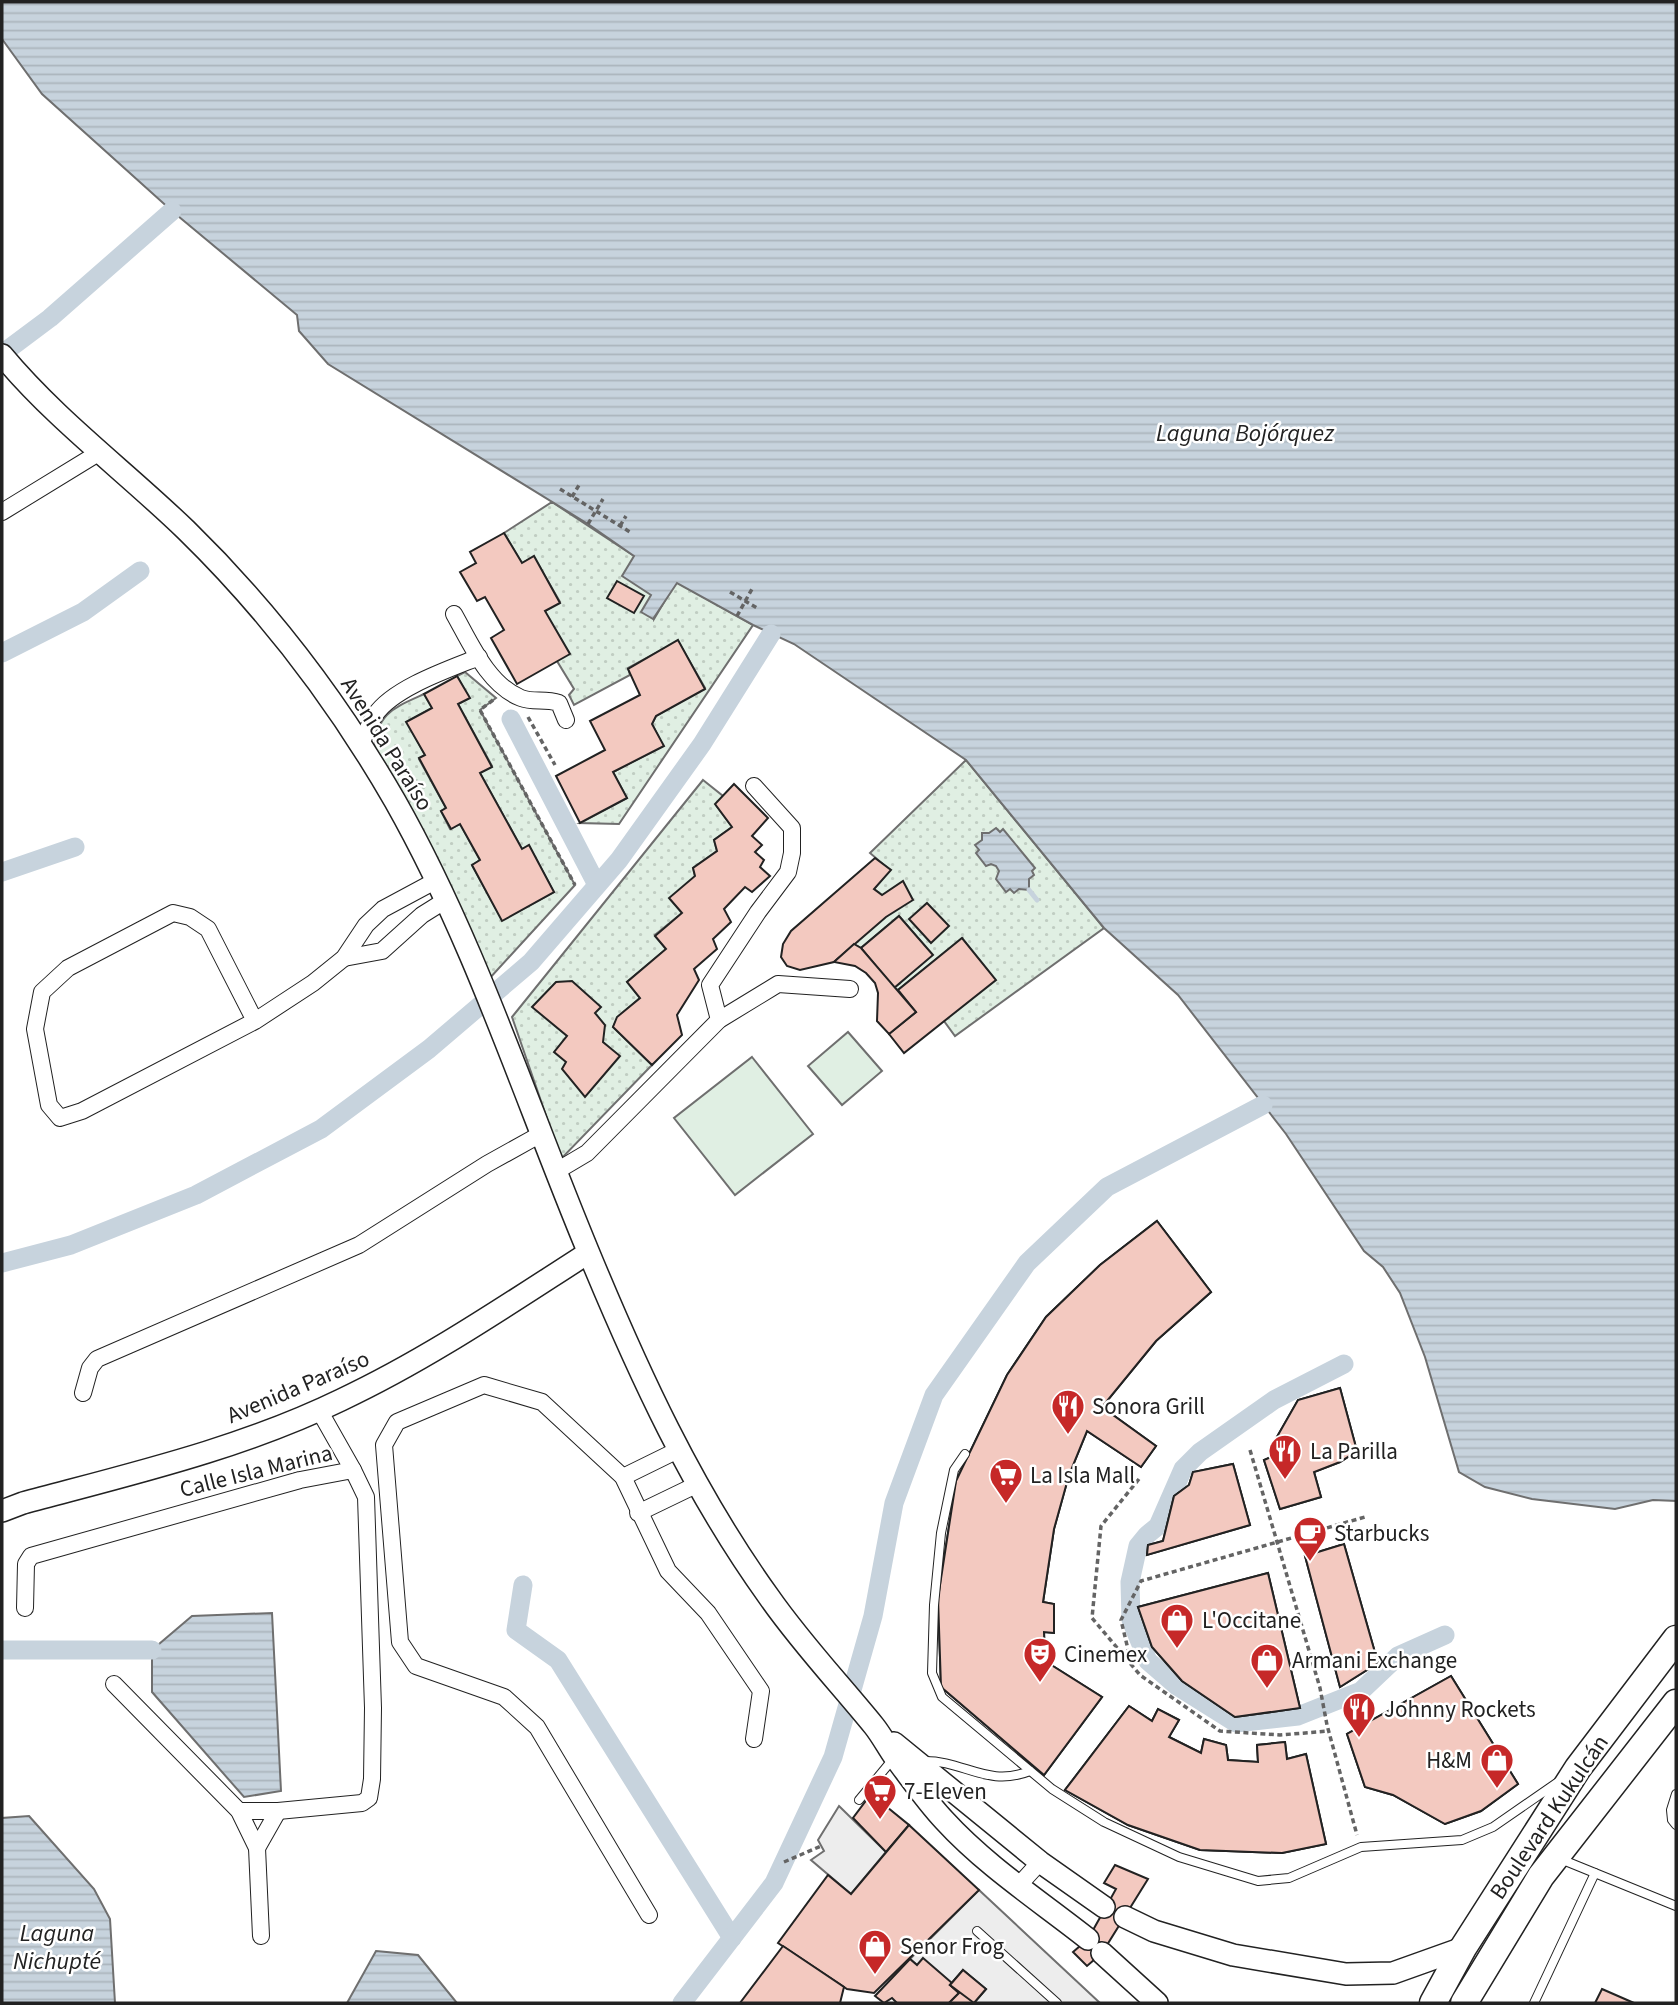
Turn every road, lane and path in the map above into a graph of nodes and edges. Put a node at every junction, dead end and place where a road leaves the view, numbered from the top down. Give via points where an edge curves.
1 (2, 355) edge
2 (100, 452) junction
3 (579, 485) dead end
4 (560, 489) dead end
5 (572, 497) junction
6 (603, 499) dead end
7 (595, 511) junction
8 (2, 512) edge
9 (626, 516) dead end
10 (588, 524) dead end
11 (620, 526) junction
12 (629, 532) dead end
13 (752, 589) dead end
14 (730, 592) dead end
15 (757, 608) dead end
16 (454, 614) dead end
17 (737, 616) dead end
18 (479, 657) junction
19 (496, 698) dead end
20 (525, 711) dead end
21 (566, 720) dead end
22 (361, 744) junction
23 (555, 765) dead end
24 (754, 786) dead end
25 (437, 880) junction
26 (575, 885) dead end
27 (446, 900) junction
28 (344, 958) junction
29 (850, 989) dead end
30 (719, 1020) junction
31 (255, 1021) junction
32 (541, 1134) junction
33 (555, 1172) junction
34 (589, 1253) junction
35 (83, 1393) dead end
36 (319, 1410) junction
37 (678, 1450) junction
38 (1250, 1450) dead end
39 (965, 1454) dead end
40 (353, 1470) junction
41 (623, 1477) junction
42 (1139, 1479) dead end
43 (696, 1485) junction
44 (2, 1511) edge
45 (638, 1513) junction
46 (1365, 1517) dead end
47 (1277, 1543) junction
48 (25, 1608) dead end
49 (1676, 1639) edge
50 (1132, 1666) junction
51 (114, 1684) dead end
52 (1676, 1703) edge
53 (1329, 1731) junction
54 (754, 1739) dead end
55 (905, 1756) junction
56 (1578, 1768) junction
57 (1030, 1771) junction
58 (1676, 1794) edge
59 (859, 1800) dead end
60 (239, 1811) junction
61 (278, 1811) junction
62 (1676, 1825) edge
63 (821, 1846) dead end
64 (1361, 1847) junction
65 (257, 1848) junction
66 (1555, 1857) junction
67 (783, 1862) dead end
68 (1040, 1862) junction
69 (1595, 1873) junction
70 (1019, 1885) junction
71 (1676, 1894) edge
72 (1674, 1904) edge
73 (1104, 1907) dead end
74 (649, 1915) dead end
75 (1125, 1917) dead end
76 (978, 1931) dead end
77 (261, 1936) dead end
78 (1463, 1948) junction
79 (1057, 2003) edge
80 (1157, 2003) edge
81 (1433, 2003) edge
82 (1464, 2003) edge
83 (1534, 2003) edge

1 - 2 street, Avenida Paraíso
2 - 8 street
2 - 22 street, Avenida Paraíso via 232,577 289,643
3 - 5 path
4 - 5 path
5 - 7 path
6 - 7 path
7 - 10 path
7 - 11 path
9 - 11 path
11 - 12 path
13 - 17 path
14 - 15 path
16 - 18 street
18 - 21 street via 504,690 525,700 547,699 559,704
18 - 22 street via 398,694 376,713
19 - 26 path via 480,710
20 - 23 path
22 - 25 street, Avenida Paraíso
24 - 30 street via 792,828 792,853 788,872 710,985
25 - 27 street, Avenida Paraíso
25 - 28 street via 383,909
27 - 28 street via 382,951
27 - 32 street, Avenida Paraíso
28 - 31 street
29 - 30 street via 778,985
30 - 33 street via 587,1153
31 - 31 street via 82,1111 60,1118 49,1105 35,1029 42,992 68,968 173,914 190,916 208,929
32 - 33 street, Avenida Paraíso
32 - 35 street via 359,1245 97,1359
33 - 34 street, Avenida Paraíso
34 - 36 street, Avenida Paraíso via 405,1369
34 - 37 street, Avenida Paraíso
36 - 40 street
36 - 44 street, Avenida Paraíso via 184,1460
37 - 41 street
37 - 43 street, Avenida Paraíso
38 - 47 path
39 - 57 lane via 954,1470 941,1533 932,1673 942,1697
40 - 48 street, Calle Isla Marina via 300,1480 31,1556 26,1564
40 - 61 street, Calle Isla Marina via 366,1497 373,1708 369,1798 362,1803
41 - 45 street
41 - 74 street via 542,1402 484,1385 397,1422 384,1445 400,1642 416,1666 504,1697 537,1727
42 - 50 path via 1101,1526 1091,1618
43 - 45 street
43 - 55 street, Avenida Paraíso via 770,1600 874,1727
45 - 54 street via 668,1571 708,1613 761,1691
46 - 47 path
47 - 50 path via 1141,1581 1121,1620
47 - 53 path
49 - 56 main road, Boulevard Kukulcán
50 - 53 path via 1220,1731 1280,1735
51 - 60 street
52 - 66 main road, Boulevard Kukulcán
53 - 64 path
55 - 57 lane via 994,1778
55 - 59 lane
55 - 68 street, Avenida Paraíso
55 - 70 street, Avenida Paraíso via 944,1820
56 - 64 lane via 1493,1827 1462,1840
56 - 78 main road, Boulevard Kukulcán
57 - 64 lane via 1104,1822 1180,1857 1258,1881 1289,1878
58 - 62 lane via 1671,1810
60 - 61 street
60 - 65 street
61 - 65 street
63 - 67 path
65 - 77 street
66 - 69 lane
66 - 82 main road, Boulevard Kukulcán
68 - 70 street
68 - 73 street, Avenida Paraíso
69 - 72 lane
69 - 83 lane
70 - 80 street, Avenida Paraíso
71 - 72 lane
75 - 78 street via 1154,1931 1233,1955 1346,1974 1393,1973
76 - 79 lane
78 - 81 main road, Boulevard Kukulcán

